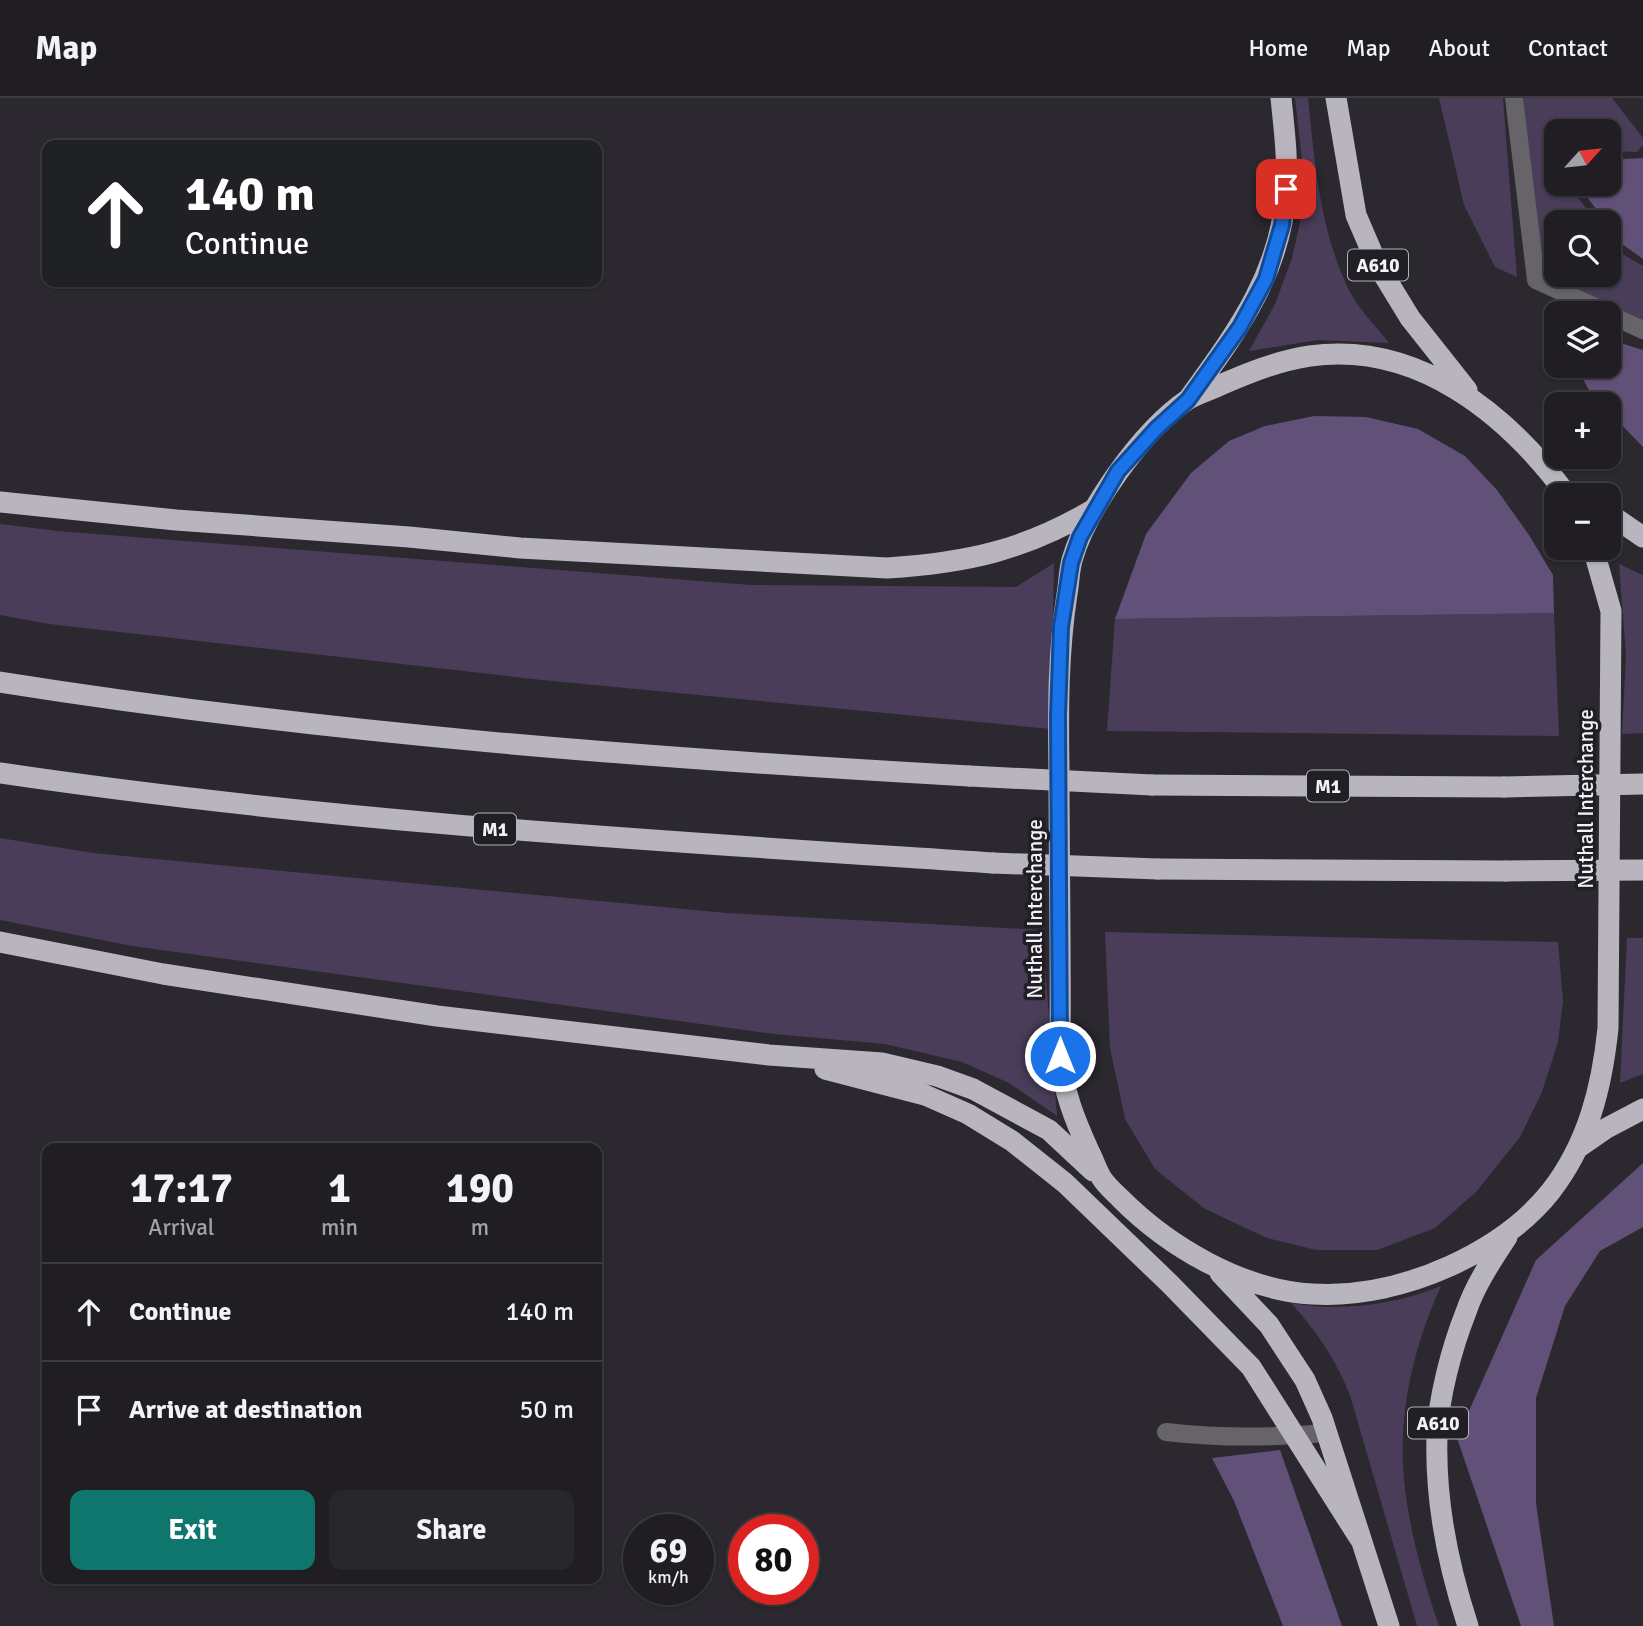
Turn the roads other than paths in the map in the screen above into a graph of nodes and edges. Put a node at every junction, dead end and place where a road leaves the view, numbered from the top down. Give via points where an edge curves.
1 (1282, 98) edge
2 (1336, 98) edge
3 (1514, 98) edge
4 (1582, 301) edge
5 (1621, 319) edge
6 (1643, 330) edge
7 (1188, 400) junction
8 (1480, 405) junction
9 (1541, 461) junction
10 (1558, 483) edge
11 (1570, 483) edge
12 (0, 502) edge
13 (1096, 508) junction
14 (1621, 522) edge
15 (1643, 537) edge
16 (1596, 560) edge
17 (0, 682) edge
18 (0, 773) edge
19 (1643, 784) edge
20 (1643, 870) edge
21 (0, 942) edge
22 (769, 1055) junction
23 (1643, 1109) edge
24 (1578, 1148) junction
25 (1102, 1179) junction
26 (1510, 1232) junction
27 (1216, 1269) junction
28 (1166, 1432) dead end
29 (1326, 1433) junction
30 (1294, 1436) junction
31 (1360, 1539) junction
32 (1390, 1626) edge
33 (1468, 1626) edge

1 - 7 highway via 1286,189 1282,225 1266,279 1240,327
2 - 8 highway, A610 via 1356,215 1377,264 1416,327
3 - 4 lane via 1536,280
5 - 6 lane
7 - 8 highway, Nuthall Interchange via 1286,359 1335,353 1376,357 1428,373
7 - 13 highway, Nuthall Interchange via 1118,471
8 - 9 highway, Nuthall Interchange
9 - 10 highway, Nuthall Interchange
9 - 11 highway
12 - 13 highway via 520,548 887,568 1004,551
13 - 25 highway, Nuthall Interchange via 1071,563 1061,627 1060,1056 1071,1111
14 - 15 highway
16 - 24 highway, Nuthall Interchange via 1611,611 1608,1028 1598,1095
17 - 19 highway, M1, bridge via 145,705 750,764 1152,785
18 - 20 highway, M1, bridge via 314,812 534,833 993,863 1158,869
21 - 22 highway via 163,974 437,1016
22 - 25 highway via 882,1063 973,1089 1049,1130
22 - 30 highway via 925,1095 1012,1141 1065,1183 1216,1330 1251,1367
23 - 24 highway
24 - 26 highway, Nuthall Interchange via 1552,1189
25 - 27 highway, Nuthall Interchange via 1148,1224
26 - 27 highway, Nuthall Interchange via 1469,1258 1423,1278 1345,1294 1280,1289
26 - 33 highway, A610 via 1466,1311 1444,1387 1437,1434 1445,1539
27 - 29 highway via 1269,1325 1305,1380
28 - 30 lane via 1212,1437
29 - 30 lane
29 - 31 highway
30 - 31 highway
31 - 32 highway

